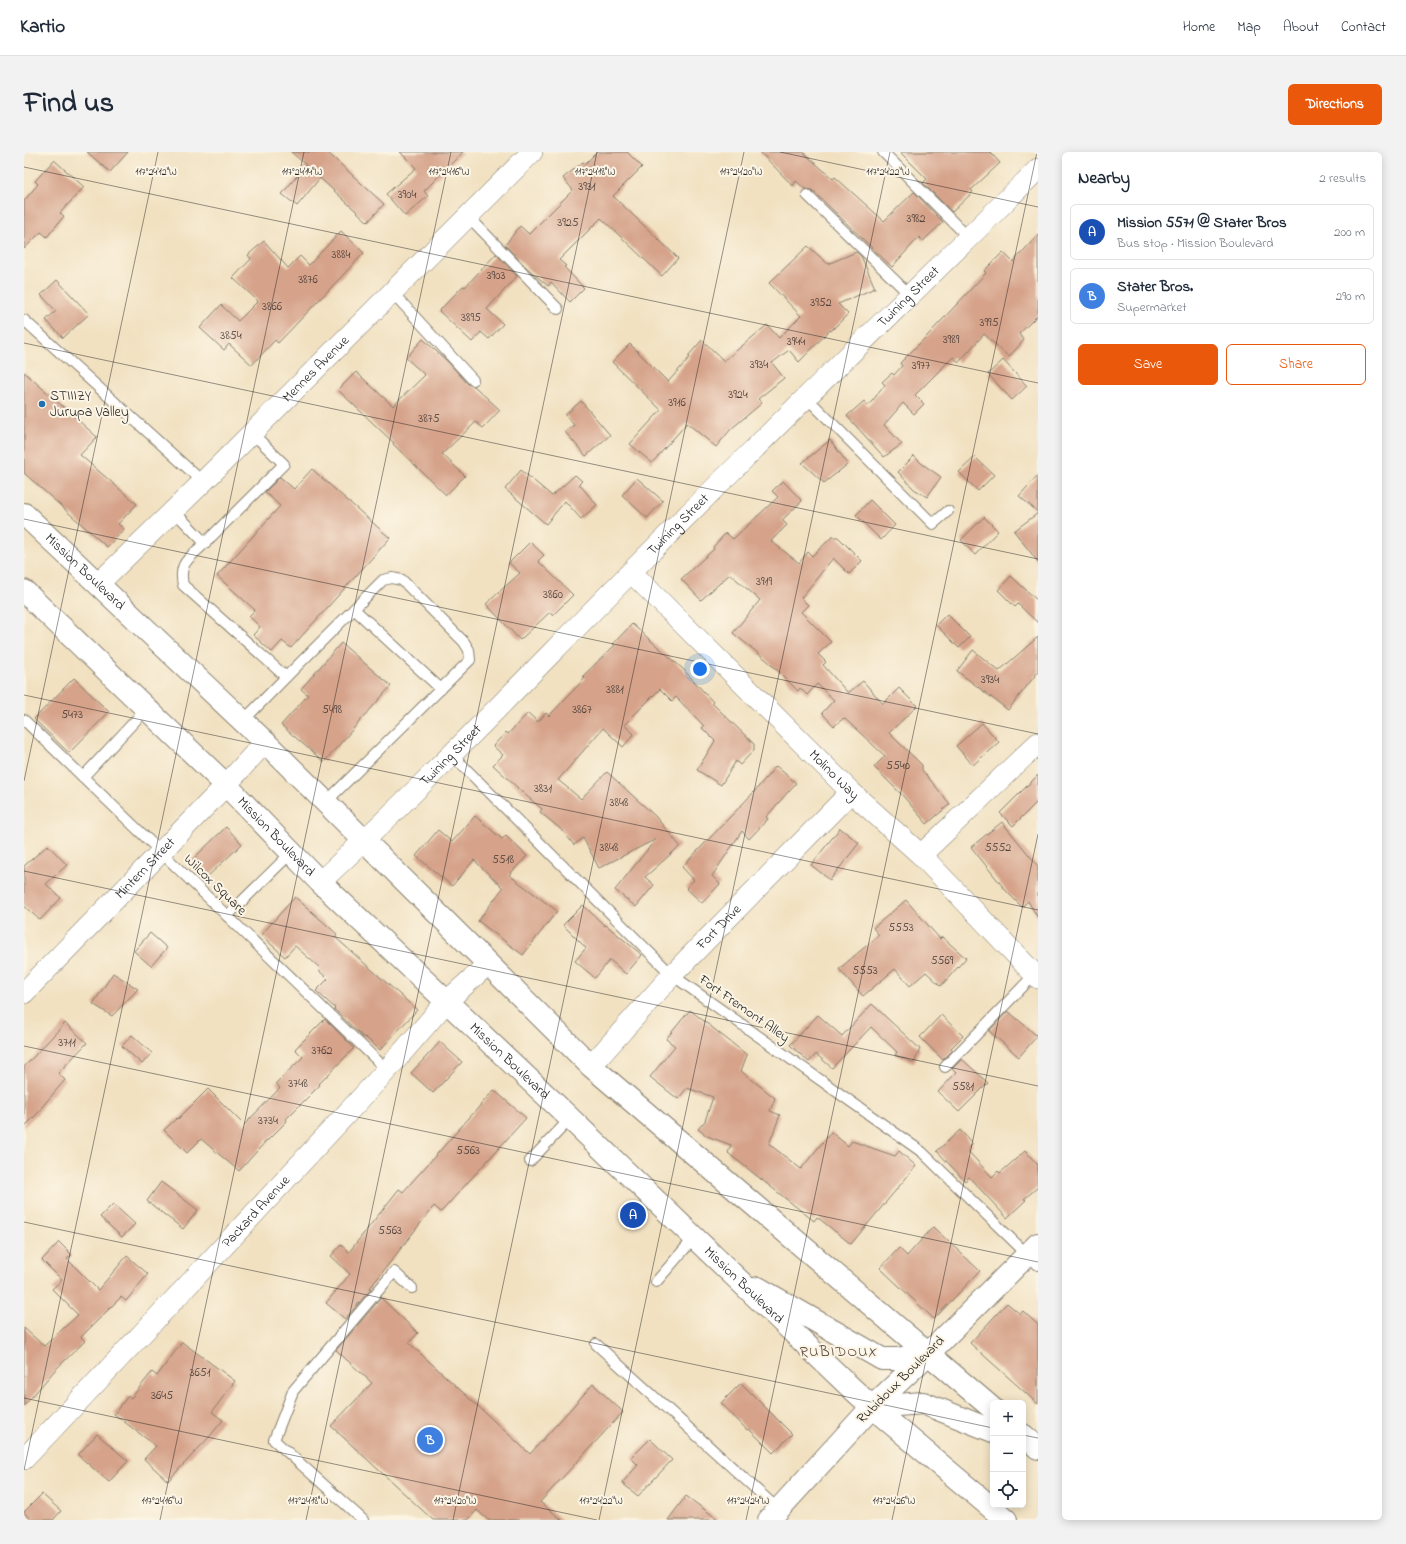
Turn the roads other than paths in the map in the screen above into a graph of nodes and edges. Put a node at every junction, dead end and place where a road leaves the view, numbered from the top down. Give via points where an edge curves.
1 (532, 152) edge
2 (883, 152) edge
3 (1038, 169) edge
4 (807, 195) dead end
5 (468, 216) junction
6 (969, 238) junction
7 (392, 292) junction
8 (910, 295) junction
9 (558, 309) dead end
10 (24, 320) edge
11 (473, 380) dead end
12 (807, 398) junction
13 (252, 433) junction
14 (203, 482) junction
15 (173, 510) junction
16 (948, 511) dead end
17 (24, 514) edge
18 (205, 543) junction
19 (631, 572) junction
20 (98, 584) junction
21 (24, 591) edge
22 (354, 609) junction
23 (286, 677) junction
24 (441, 689) junction
25 (147, 708) junction
26 (24, 720) edge
27 (243, 721) junction
28 (265, 742) junction
29 (1038, 742) edge
30 (452, 755) junction
31 (84, 777) junction
32 (226, 785) junction
33 (851, 792) junction
34 (326, 802) junction
35 (364, 841) junction
36 (161, 852) junction
37 (292, 852) junction
38 (921, 855) junction
39 (320, 882) junction
40 (227, 916) junction
41 (488, 964) junction
42 (672, 975) junction
43 (1036, 976) edge
44 (24, 993) edge
45 (446, 1002) junction
46 (590, 1066) junction
47 (944, 1066) dead end
48 (387, 1070) junction
49 (571, 1118) junction
50 (530, 1161) dead end
51 (694, 1238) junction
52 (1034, 1254) edge
53 (733, 1274) junction
54 (656, 1282) dead end
55 (412, 1288) dead end
56 (596, 1344) dead end
57 (929, 1353) junction
58 (990, 1406) edge
59 (872, 1407) junction
60 (990, 1430) edge
61 (1024, 1436) edge
62 (1026, 1444) edge
63 (1038, 1449) edge
64 (24, 1459) edge
65 (774, 1515) edge
66 (363, 1520) edge
67 (1006, 1520) edge

1 - 5 street, Mennes Avenue
2 - 6 lane
3 - 6 street, Twining Street
4 - 8 lane
5 - 7 street, Mennes Avenue
5 - 9 lane
6 - 8 street, Twining Street
7 - 11 lane
7 - 13 street, Mennes Avenue
8 - 12 street, Twining Street
10 - 14 lane
12 - 16 lane via 933,524
12 - 19 street, Twining Street
13 - 14 street, Mennes Avenue
13 - 18 lane via 284,464
14 - 15 street, Mennes Avenue
15 - 18 lane
15 - 20 street, Mennes Avenue
17 - 20 main road, Mission Boulevard
18 - 23 lane via 183,565 183,585
19 - 30 street, Twining Street
19 - 33 street, Molino Way
20 - 27 main road, Mission Boulevard
21 - 25 main road, Mission Boulevard
22 - 23 lane
22 - 24 lane
22 - 24 lane via 383,580 402,580 469,650 470,660
23 - 27 lane
24 - 34 lane
25 - 31 lane
25 - 32 main road, Mission Boulevard
26 - 31 lane, Wilcox Square
27 - 28 main road, Mission Boulevard
28 - 32 street, Mintern Street
28 - 34 main road, Mission Boulevard
29 - 38 street
30 - 35 street, Twining Street
30 - 42 lane, Fort Fremont Alley
31 - 36 lane, Wilcox Square
32 - 36 street, Mintern Street
32 - 37 main road, Mission Boulevard
33 - 38 street, Molino Way
33 - 42 street, Fort Drive
34 - 35 main road, Mission Boulevard
35 - 39 street, Twining Street
35 - 41 main road, Mission Boulevard
36 - 40 lane, Wilcox Square
36 - 44 street, Mintern Street
37 - 39 main road, Mission Boulevard
37 - 40 lane
38 - 43 street, Molino Way
39 - 45 main road, Mission Boulevard
40 - 48 lane, Wilcox Square
41 - 45 street, Packard Avenue
41 - 46 main road, Mission Boulevard
42 - 46 street, Fort Drive
42 - 52 lane, Fort Fremont Alley via 922,1152
43 - 47 lane
45 - 48 street, Packard Avenue
45 - 49 main road, Mission Boulevard
46 - 57 main road, Mission Boulevard
48 - 64 street, Packard Avenue
49 - 50 lane
49 - 51 main road, Mission Boulevard
51 - 53 main road, Mission Boulevard
51 - 54 lane
52 - 57 main road, Rubidoux Boulevard
53 - 57 main road via 882,1359
53 - 59 main road, Mission Boulevard
55 - 66 lane via 394,1272 293,1391 274,1440
56 - 65 lane
57 - 58 main road, Mission Boulevard
57 - 59 main road, Rubidoux Boulevard
59 - 60 main road via 923,1403
59 - 65 main road, Rubidoux Boulevard
59 - 67 main road, Mission Boulevard
61 - 63 main road
62 - 63 main road

